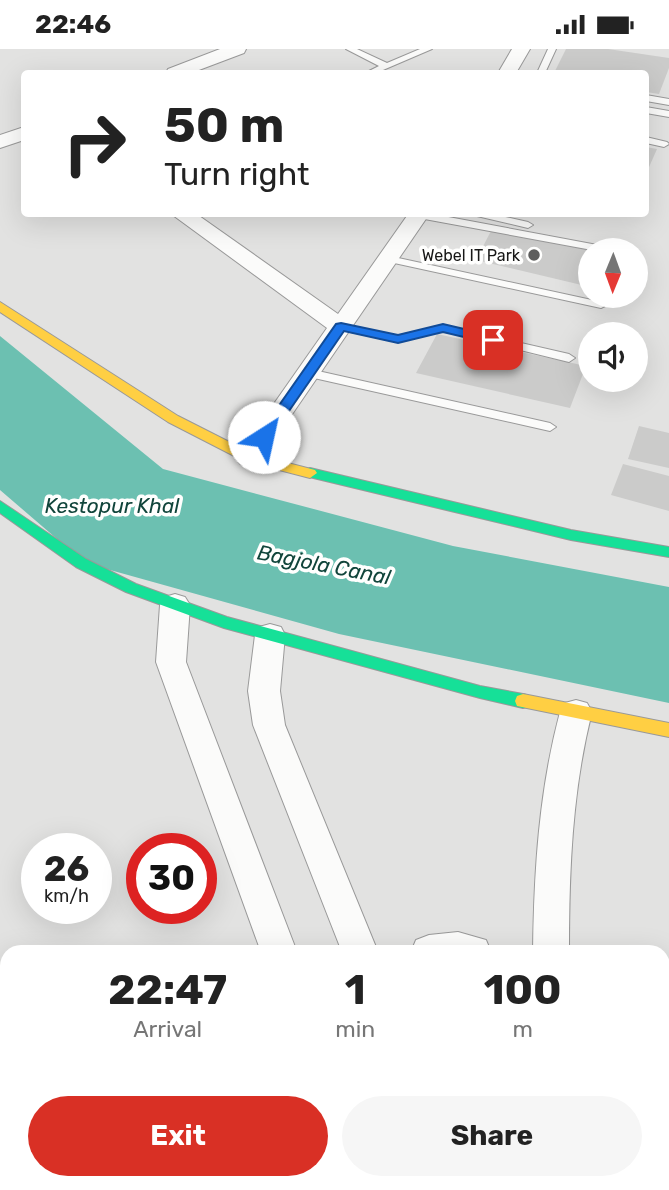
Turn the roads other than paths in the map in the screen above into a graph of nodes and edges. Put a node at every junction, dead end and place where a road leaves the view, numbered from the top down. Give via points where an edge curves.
1 (237, 49) edge
2 (350, 49) edge
3 (428, 49) edge
4 (521, 49) edge
5 (552, 49) edge
6 (387, 66) junction
7 (183, 70) edge
8 (377, 70) edge
9 (509, 70) edge
10 (542, 70) edge
11 (649, 99) edge
12 (669, 102) edge
13 (649, 111) edge
14 (669, 114) edge
15 (21, 134) edge
16 (0, 142) edge
17 (649, 142) edge
18 (664, 144) dead end
19 (186, 217) edge
20 (417, 217) edge
21 (435, 217) edge
22 (488, 217) edge
23 (589, 238) edge
24 (578, 244) edge
25 (389, 260) junction
26 (578, 300) edge
27 (0, 306) edge
28 (341, 327) junction
29 (569, 358) dead end
30 (309, 373) junction
31 (550, 427) dead end
32 (249, 458) junction
33 (0, 506) edge
34 (669, 552) edge
35 (175, 605) junction
36 (270, 635) junction
37 (576, 712) junction
38 (669, 730) edge
39 (276, 945) edge
40 (357, 945) edge
41 (551, 945) edge

1 - 7 street
2 - 6 lane
3 - 6 lane
4 - 9 street
5 - 10 lane
6 - 8 lane
11 - 12 lane
13 - 14 lane
15 - 16 street
17 - 18 lane
19 - 28 street
20 - 25 street
21 - 24 lane
22 - 23 lane
25 - 26 lane
25 - 28 street
27 - 32 street via 173,419
28 - 29 lane via 398,339 443,328
28 - 30 street
30 - 31 lane
30 - 32 street
32 - 34 street via 571,535
33 - 35 street via 81,563
35 - 36 street
35 - 39 street via 171,662
36 - 37 street via 480,692
36 - 40 street via 264,691 269,725
37 - 38 street
37 - 41 street via 557,805

